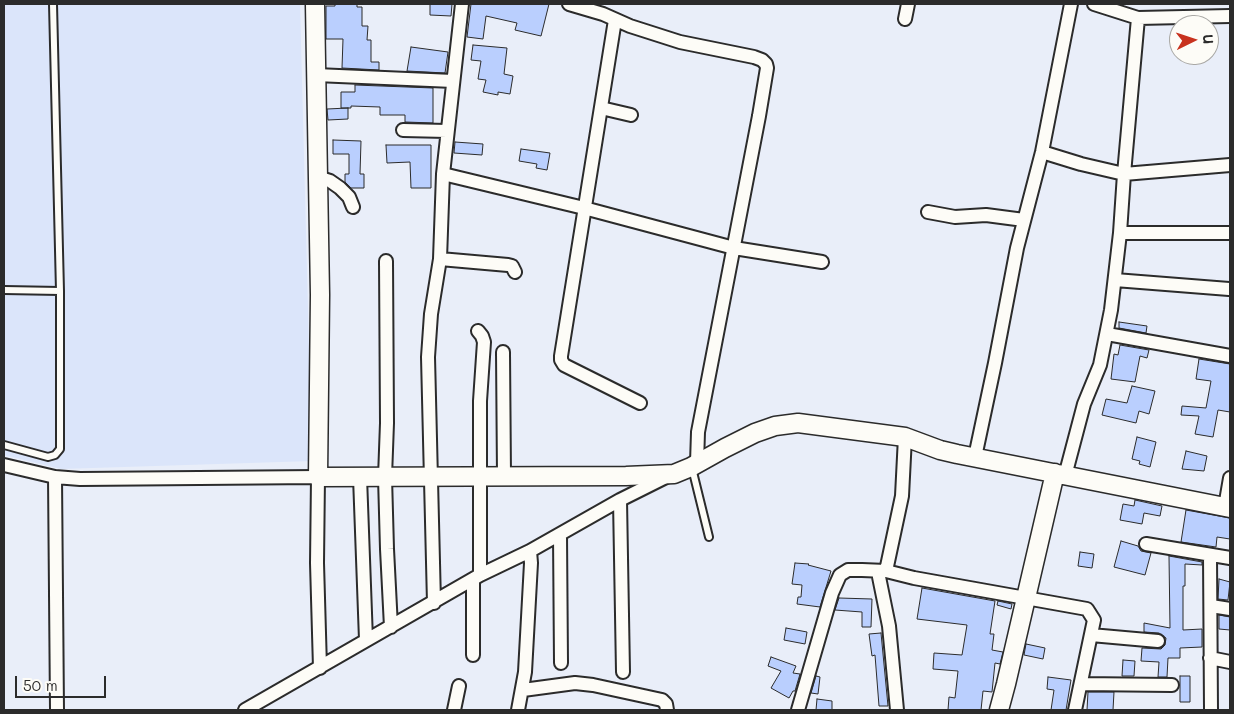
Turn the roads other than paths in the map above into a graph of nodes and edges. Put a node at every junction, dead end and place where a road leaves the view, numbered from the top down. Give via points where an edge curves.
1 (54, 4) edge
2 (315, 4) edge
3 (462, 4) edge
4 (569, 4) edge
5 (908, 4) edge
6 (1071, 4) edge
7 (1094, 4) edge
8 (1230, 16) edge
9 (1138, 18) junction
10 (905, 19) dead end
11 (615, 20) junction
12 (316, 75) junction
13 (453, 81) junction
14 (601, 108) junction
15 (631, 115) dead end
16 (403, 130) dead end
17 (447, 131) junction
18 (1042, 152) junction
19 (1230, 165) edge
20 (443, 174) junction
21 (1124, 174) junction
22 (317, 177) junction
23 (353, 206) dead end
24 (584, 208) junction
25 (928, 212) dead end
26 (1024, 220) junction
27 (1120, 233) junction
28 (1230, 233) edge
29 (734, 248) junction
30 (440, 259) junction
31 (386, 261) dead end
32 (822, 262) dead end
33 (515, 272) dead end
34 (1115, 280) junction
35 (1228, 289) dead end
36 (4, 290) edge
37 (60, 291) junction
38 (478, 331) dead end
39 (1107, 334) junction
40 (503, 352) dead end
41 (1230, 356) edge
42 (640, 403) dead end
43 (899, 436) junction
44 (4, 446) edge
45 (975, 457) junction
46 (4, 465) edge
47 (694, 465) junction
48 (674, 474) junction
49 (1060, 474) junction
50 (479, 476) junction
51 (504, 476) junction
52 (55, 477) junction
53 (318, 477) junction
54 (360, 477) junction
55 (385, 477) junction
56 (431, 477) junction
57 (1230, 478) edge
58 (620, 500) junction
59 (1227, 508) edge
60 (560, 535) junction
61 (709, 537) dead end
62 (1146, 544) dead end
63 (530, 551) junction
64 (1210, 555) junction
65 (1230, 558) edge
66 (882, 572) junction
67 (476, 578) junction
68 (1026, 598) junction
69 (434, 603) junction
70 (1211, 606) junction
71 (1230, 609) edge
72 (391, 627) junction
73 (1091, 635) junction
74 (366, 640) junction
75 (1158, 641) dead end
76 (473, 655) dead end
77 (1210, 658) junction
78 (1230, 662) edge
79 (561, 663) dead end
80 (320, 668) junction
81 (623, 672) dead end
82 (1081, 684) junction
83 (1172, 685) dead end
84 (459, 686) dead end
85 (523, 689) junction
86 (56, 710) edge
87 (245, 710) edge
88 (454, 710) edge
89 (518, 710) edge
90 (668, 710) edge
91 (798, 710) edge
92 (897, 710) edge
93 (999, 710) edge
94 (1075, 710) edge
95 (1211, 710) edge

1 - 37 lane
2 - 12 street
3 - 13 street
4 - 11 street
5 - 10 street
6 - 18 street
7 - 9 street
8 - 9 street
9 - 21 street
11 - 14 street
11 - 29 street via 680,42 754,57 766,64
12 - 13 street
12 - 22 street
13 - 17 street
14 - 15 street
14 - 24 street
16 - 17 street
17 - 20 street
18 - 21 street
18 - 26 street
19 - 21 street
20 - 24 street
20 - 30 street
21 - 27 street
22 - 23 street via 340,188
22 - 53 street via 320,304
24 - 29 street
24 - 42 street via 561,360 572,370
25 - 26 street
26 - 45 street
27 - 28 street
27 - 34 street
29 - 32 street
29 - 47 street
30 - 33 street via 508,265
30 - 56 street via 432,304 428,358
31 - 55 street
34 - 35 street
34 - 39 street
36 - 37 lane
37 - 44 lane via 60,449 56,455 48,457
38 - 50 street via 484,342
39 - 41 street
39 - 49 street via 1100,364
40 - 51 street
43 - 45 street via 940,450
43 - 47 street via 788,424 755,434
43 - 66 street via 902,496
45 - 49 street
46 - 52 street
47 - 48 street
47 - 61 lane
48 - 51 street
48 - 58 street
49 - 59 street
49 - 68 street
50 - 51 street
50 - 56 street
50 - 67 street
52 - 53 street via 101,480
52 - 86 street
53 - 54 street
53 - 80 street
54 - 55 street
54 - 74 street
55 - 56 street
55 - 72 street
56 - 69 street
57 - 59 street
58 - 60 street
58 - 81 street
60 - 63 street
60 - 79 street
62 - 64 street
63 - 67 street
63 - 85 street
64 - 65 street
64 - 70 street
66 - 68 street
66 - 91 street via 848,570 840,575 832,592
66 - 92 street
67 - 69 street
67 - 76 street
68 - 73 street via 1086,609 1094,620
68 - 93 street
69 - 72 street
70 - 71 street
70 - 77 street
72 - 74 street
73 - 75 street
73 - 82 street
74 - 80 street
77 - 78 street
77 - 95 street
80 - 87 street
82 - 83 street
82 - 94 street
84 - 88 street
85 - 89 street
85 - 90 street via 575,683 593,685 662,700

